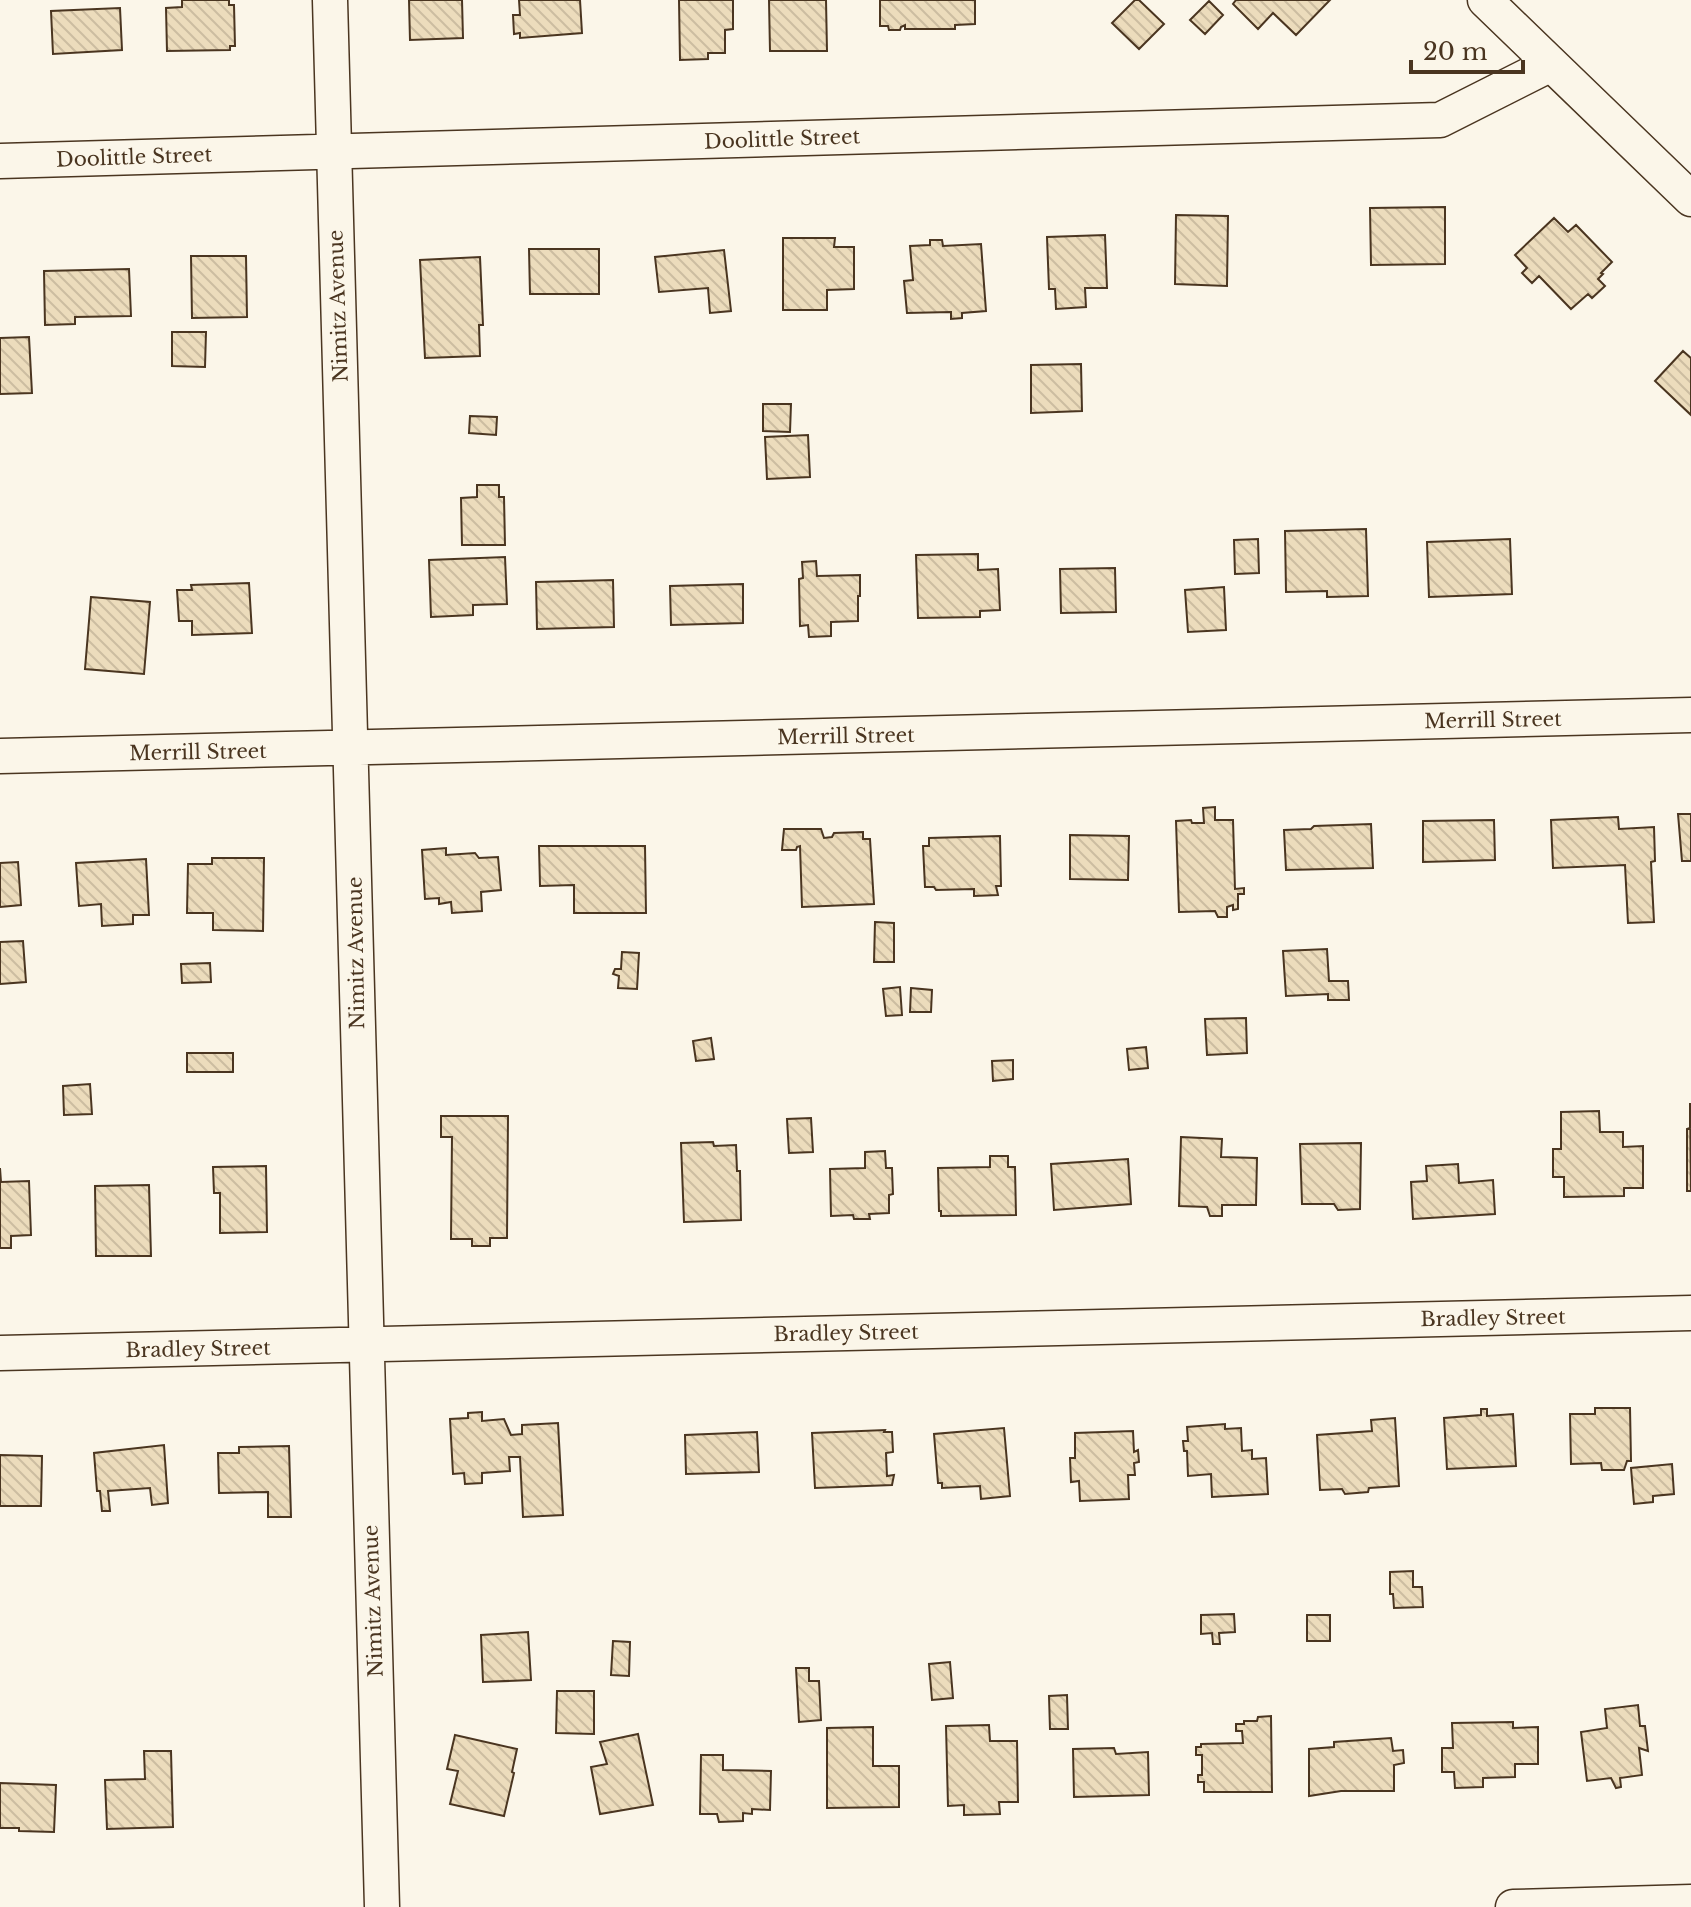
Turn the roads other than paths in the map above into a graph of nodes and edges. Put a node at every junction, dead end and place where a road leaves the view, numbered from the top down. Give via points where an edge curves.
1 (330, 0) edge
2 (1485, 0) edge
3 (1551, 64) junction
4 (333, 152) junction
5 (0, 161) edge
6 (1691, 199) edge
7 (1691, 715) edge
8 (351, 748) junction
9 (0, 756) edge
10 (1691, 1313) edge
11 (366, 1345) junction
12 (0, 1353) edge
13 (1691, 1902) edge
14 (382, 1907) edge
15 (1513, 1907) edge

1 - 4 street, Nimitz Avenue
2 - 3 street
3 - 4 street, Doolittle Street via 1440,120
3 - 6 street
4 - 5 street, Doolittle Street
4 - 8 street, Nimitz Avenue
7 - 8 street, Merrill Street
8 - 9 street, Merrill Street
8 - 11 street, Nimitz Avenue
10 - 11 street, Bradley Street
11 - 12 street, Bradley Street
11 - 14 street, Nimitz Avenue
13 - 15 street

